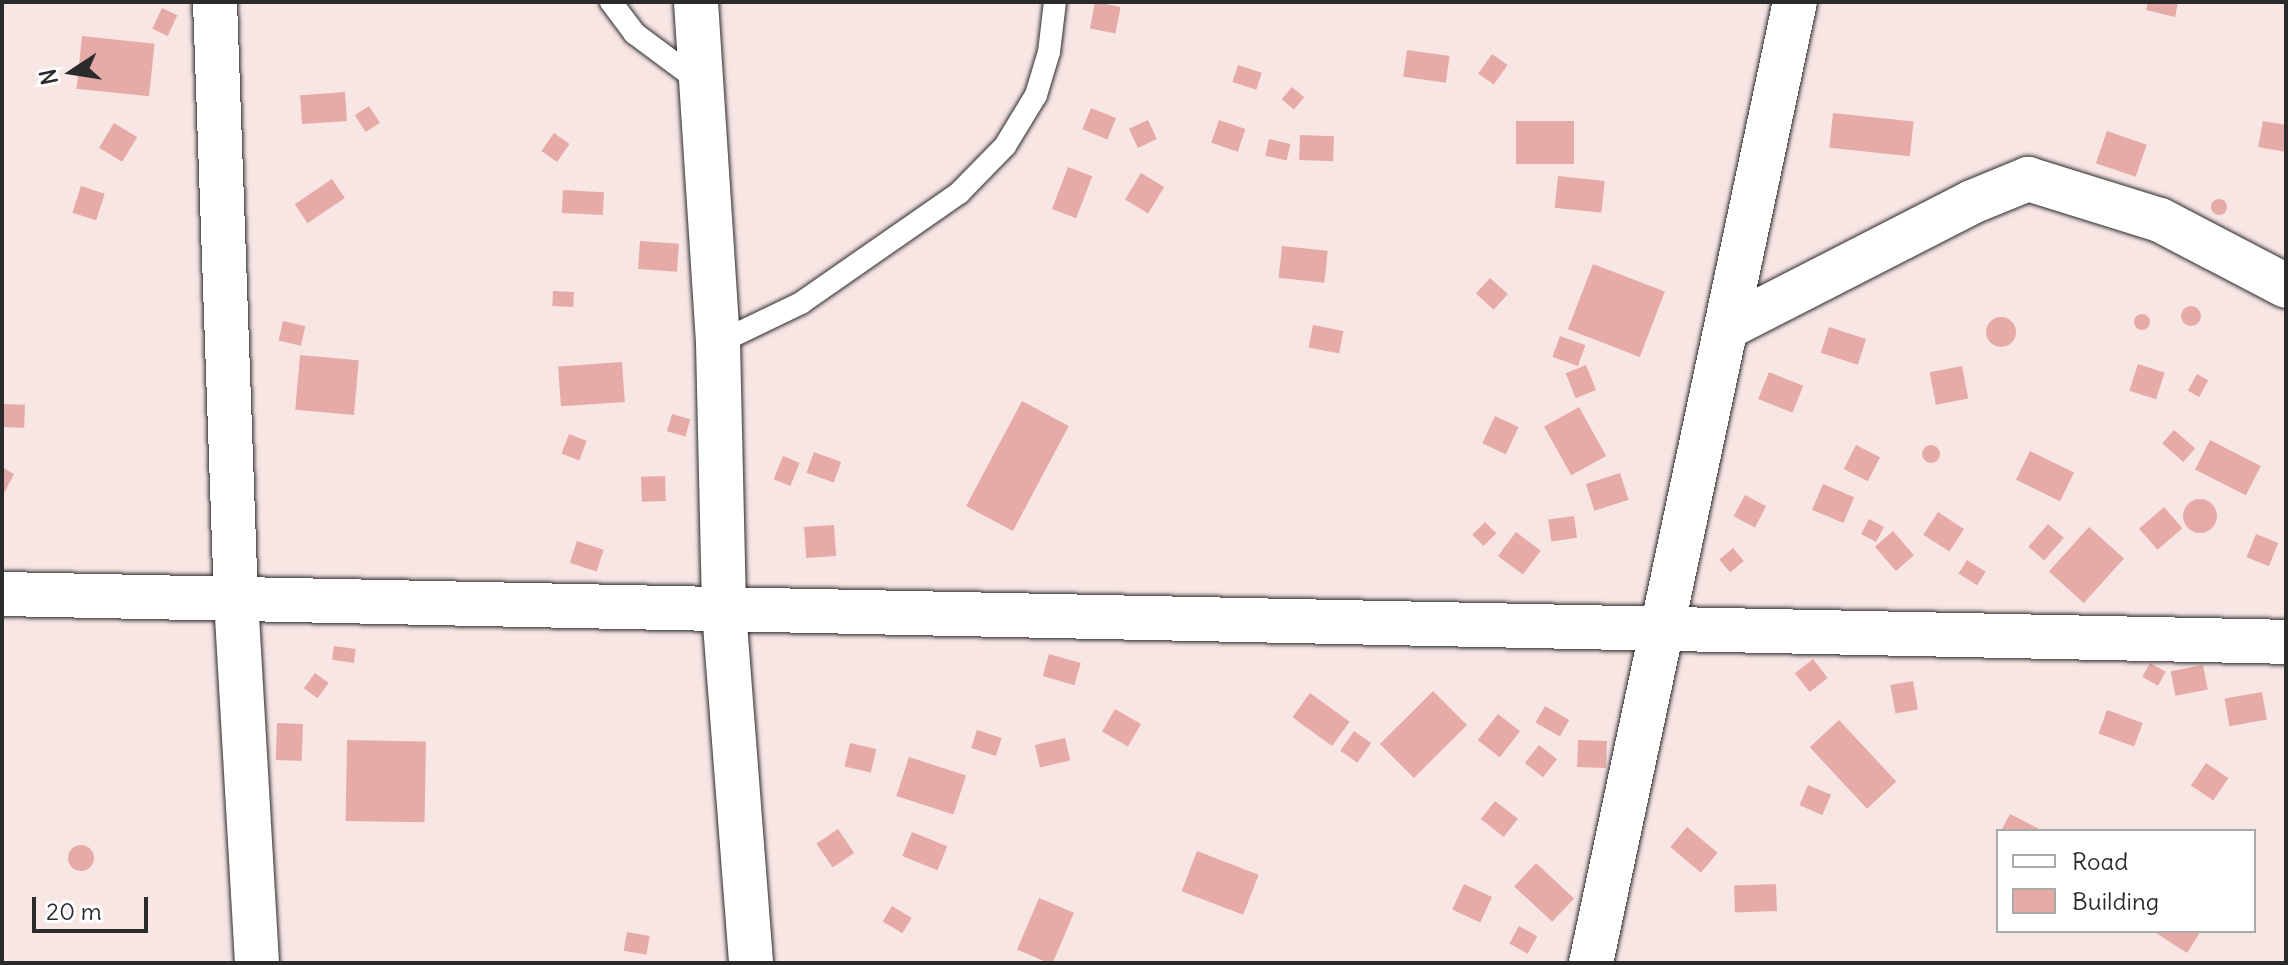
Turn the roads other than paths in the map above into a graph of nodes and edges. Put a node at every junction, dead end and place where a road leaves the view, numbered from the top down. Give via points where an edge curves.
1 (215, 2) edge
2 (611, 2) edge
3 (696, 2) edge
4 (1055, 2) edge
5 (1795, 2) edge
6 (701, 83) junction
7 (2286, 286) edge
8 (1726, 328) junction
9 (718, 343) junction
10 (2, 594) edge
11 (236, 599) junction
12 (724, 611) junction
13 (1661, 633) junction
14 (2286, 642) edge
15 (257, 963) edge
16 (751, 963) edge
17 (1591, 963) edge

1 - 11 street
2 - 6 lane via 634,33
3 - 6 street
4 - 9 lane via 1049,52 1036,95 1005,146 959,193 801,303
5 - 8 street
6 - 9 street
7 - 8 street via 2160,220 2028,179 1972,202
8 - 13 street
9 - 12 street
10 - 11 street
11 - 12 street
11 - 15 street
12 - 13 street
12 - 16 street
13 - 14 street
13 - 17 street

